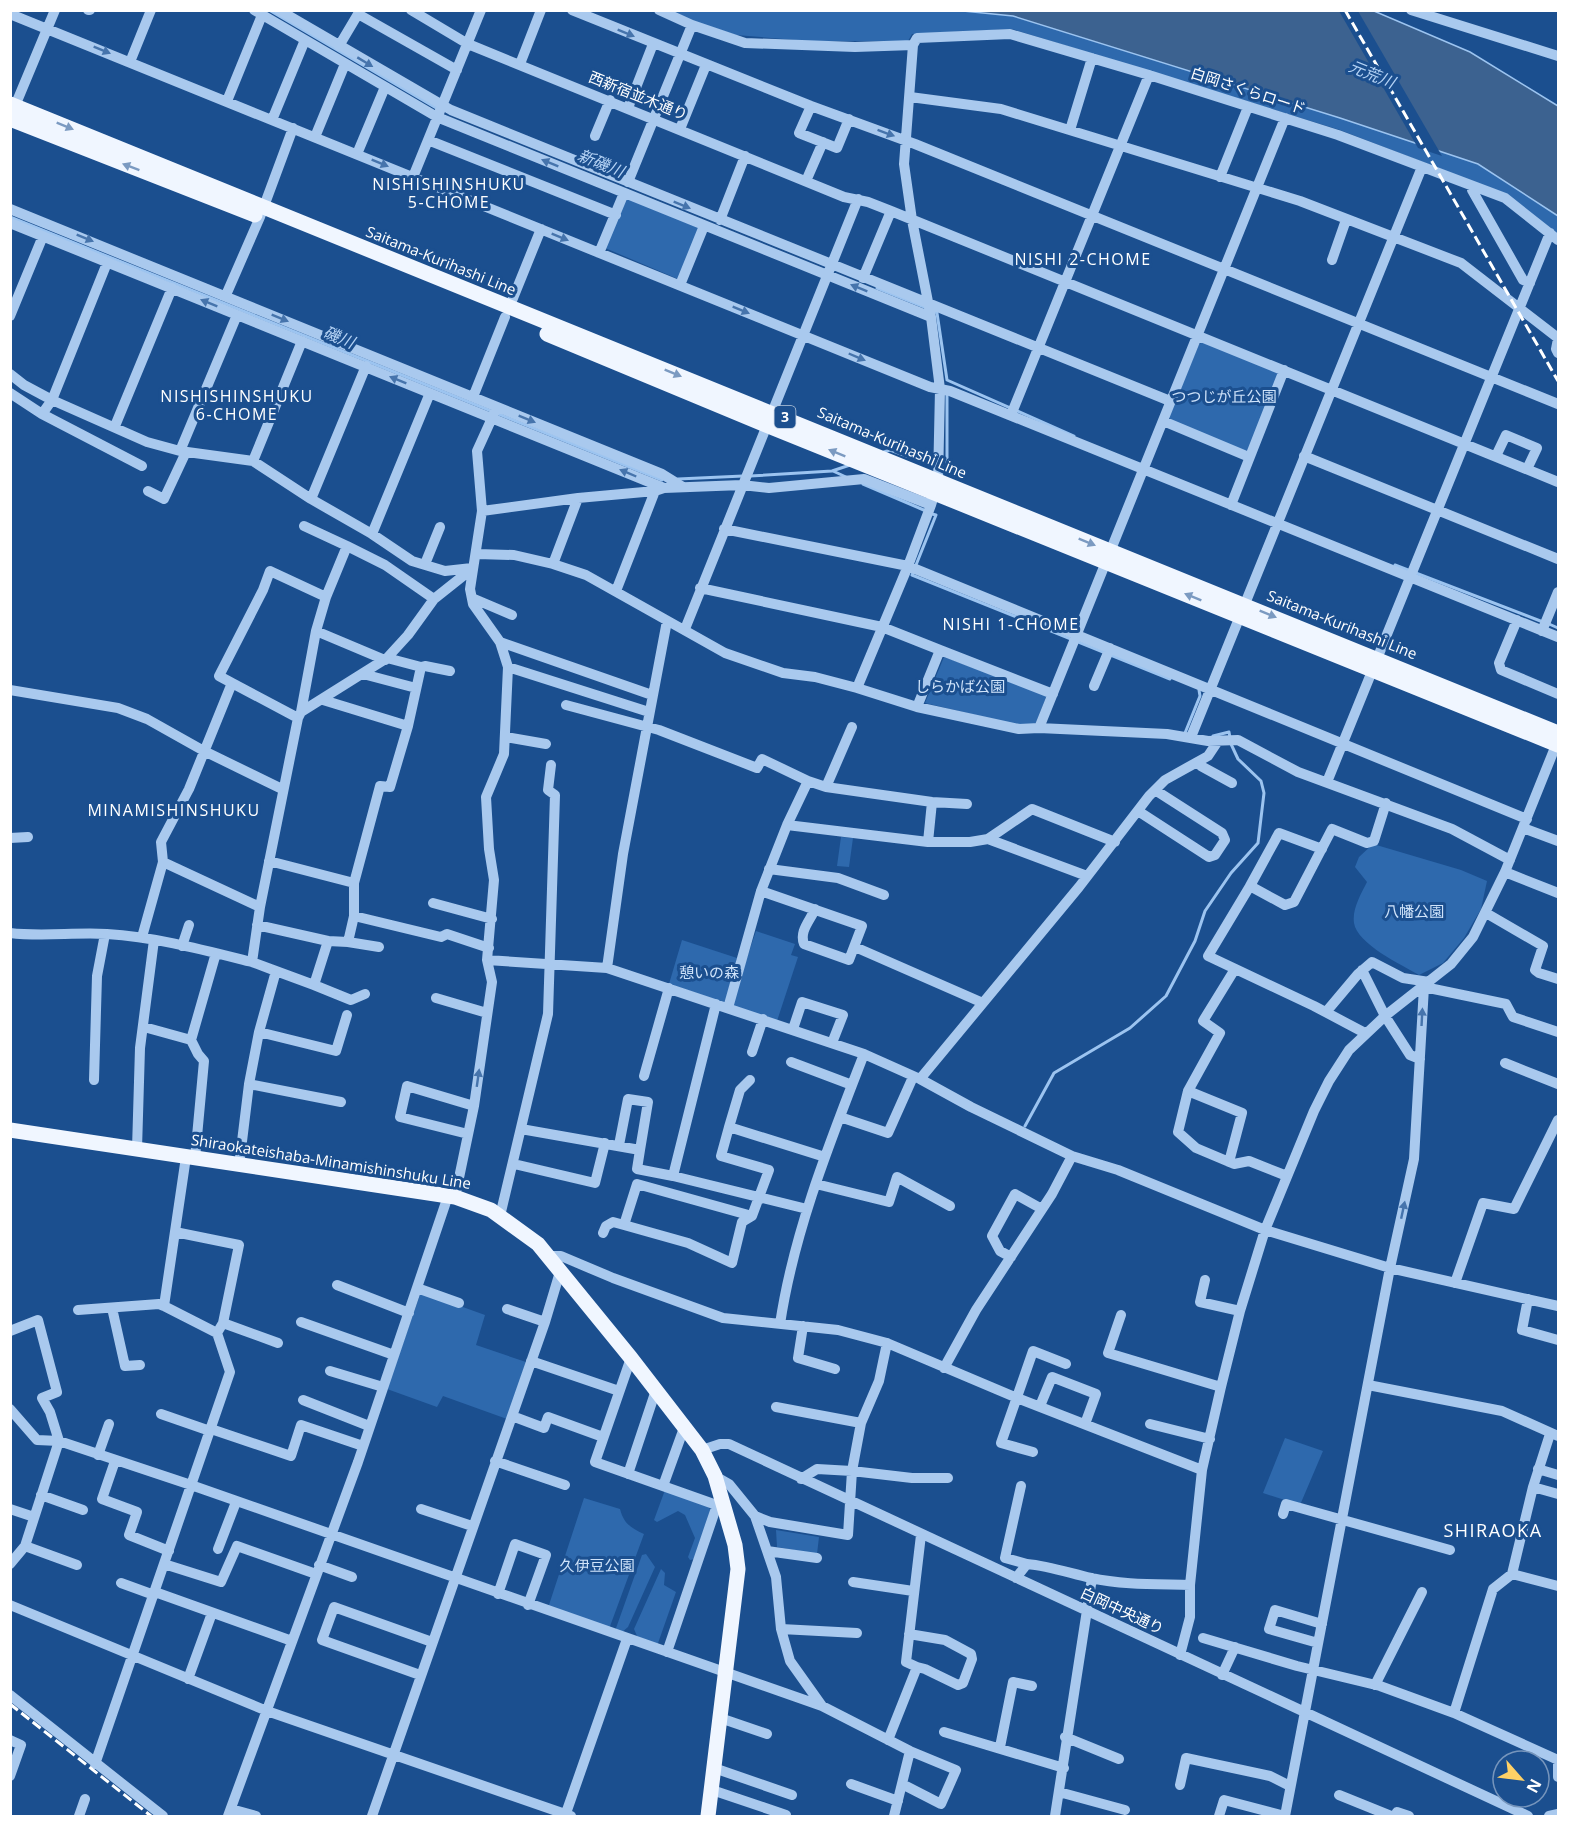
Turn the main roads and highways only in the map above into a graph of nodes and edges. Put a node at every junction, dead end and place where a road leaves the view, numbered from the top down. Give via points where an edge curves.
1 (12, 112) edge
2 (1558, 741) edge
3 (10, 1130) edge
4 (708, 1816) edge

1 - 2 main road, Saitama-Kurihashi Line / 3 via 769,418 935,493 1108,556
3 - 4 main road, Shiraokateishaba-Minamishinshuku Line via 452,1197 481,1205 528,1235 656,1390 702,1450 715,1476 738,1569

